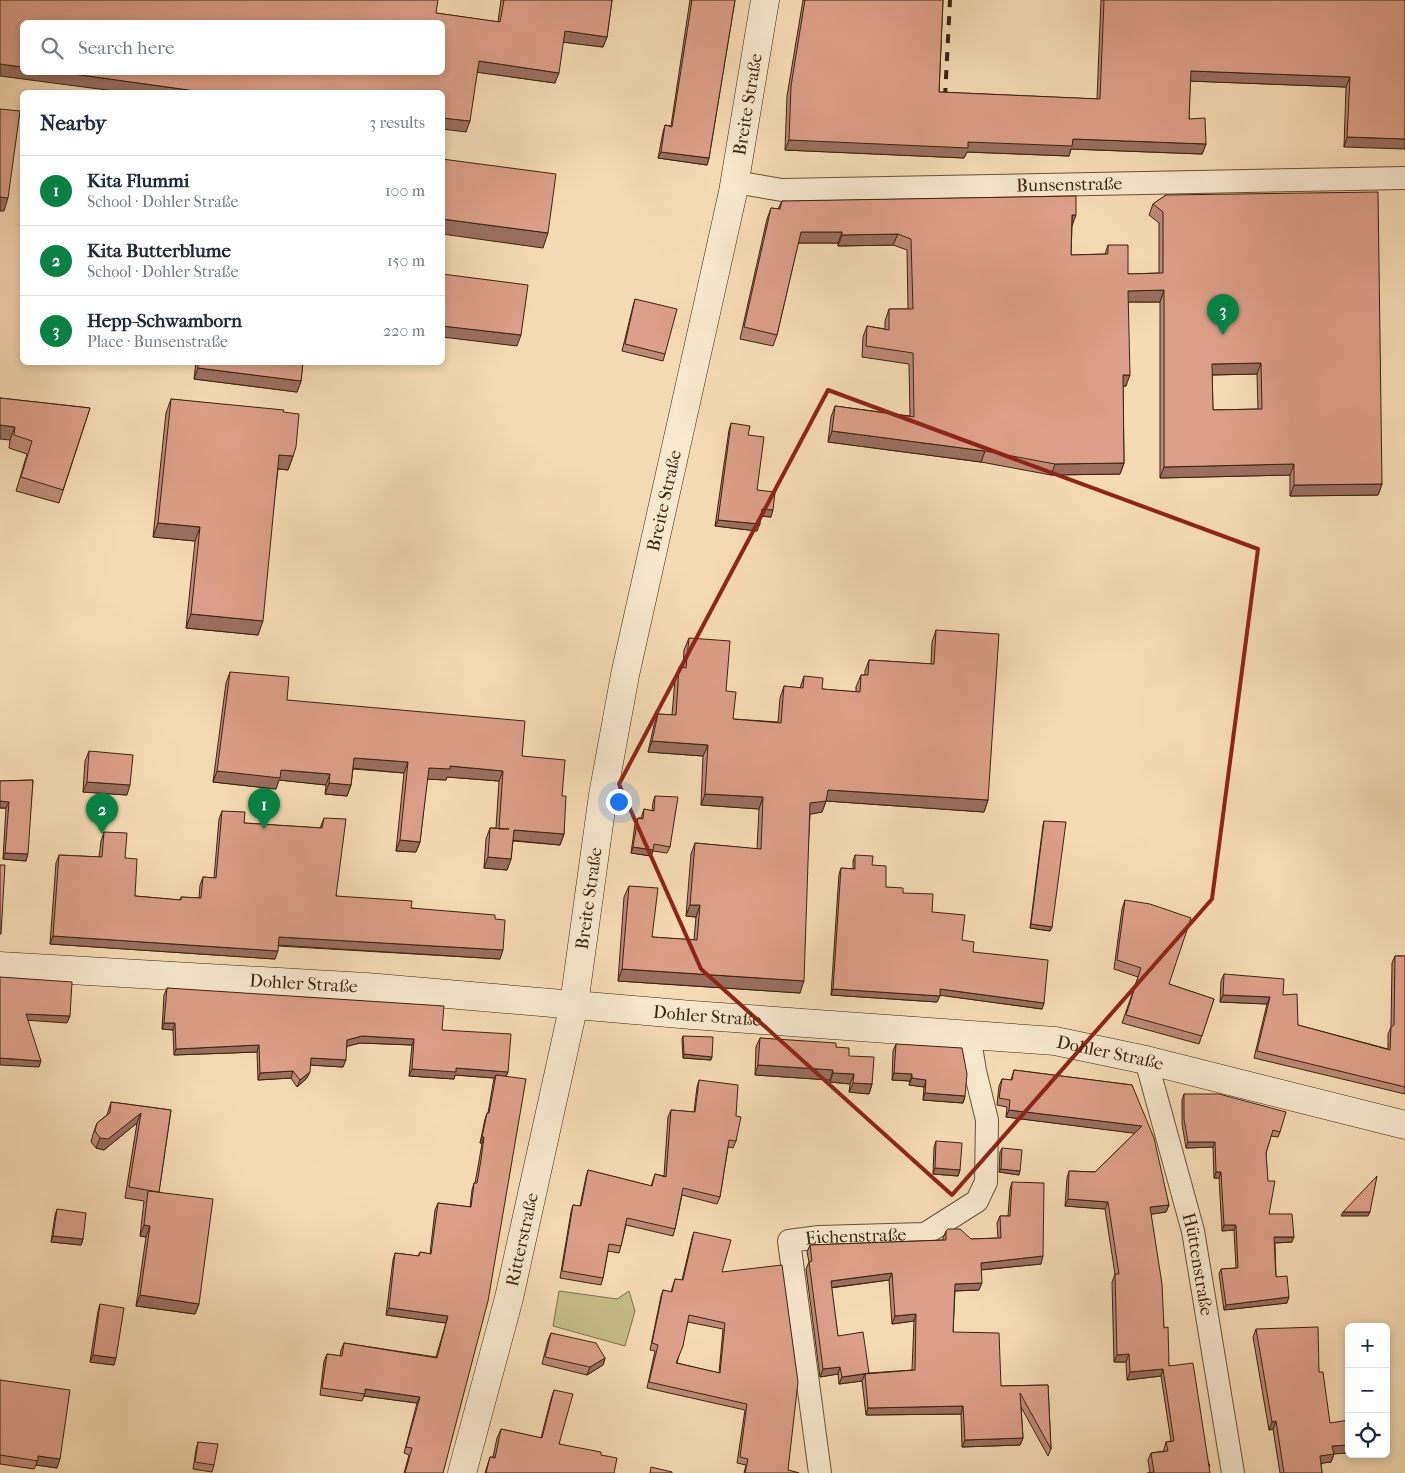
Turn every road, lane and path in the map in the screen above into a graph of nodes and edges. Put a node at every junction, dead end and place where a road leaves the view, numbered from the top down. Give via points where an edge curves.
1 (765, 0) edge
2 (1405, 178) edge
3 (735, 182) junction
4 (0, 966) edge
5 (574, 1004) junction
6 (969, 1034) junction
7 (1146, 1060) junction
8 (1405, 1125) edge
9 (462, 1473) edge
10 (820, 1473) edge
11 (1232, 1473) edge

1 - 3 main road, Breite Straße
2 - 3 street, Bunsenstraße via 782,190
3 - 5 main road, Breite Straße via 625,675 603,795
4 - 5 main road, Dohler Straße via 366,987
5 - 6 main road, Dohler Straße
5 - 9 main road, Ritterstraße via 510,1298
6 - 7 main road, Dohler Straße via 1055,1041
6 - 10 street, Eichenstraße via 987,1120 986,1182 977,1201 925,1234 789,1241
7 - 8 main road, Dohler Straße
7 - 11 street, Hüttenstraße via 1193,1231

